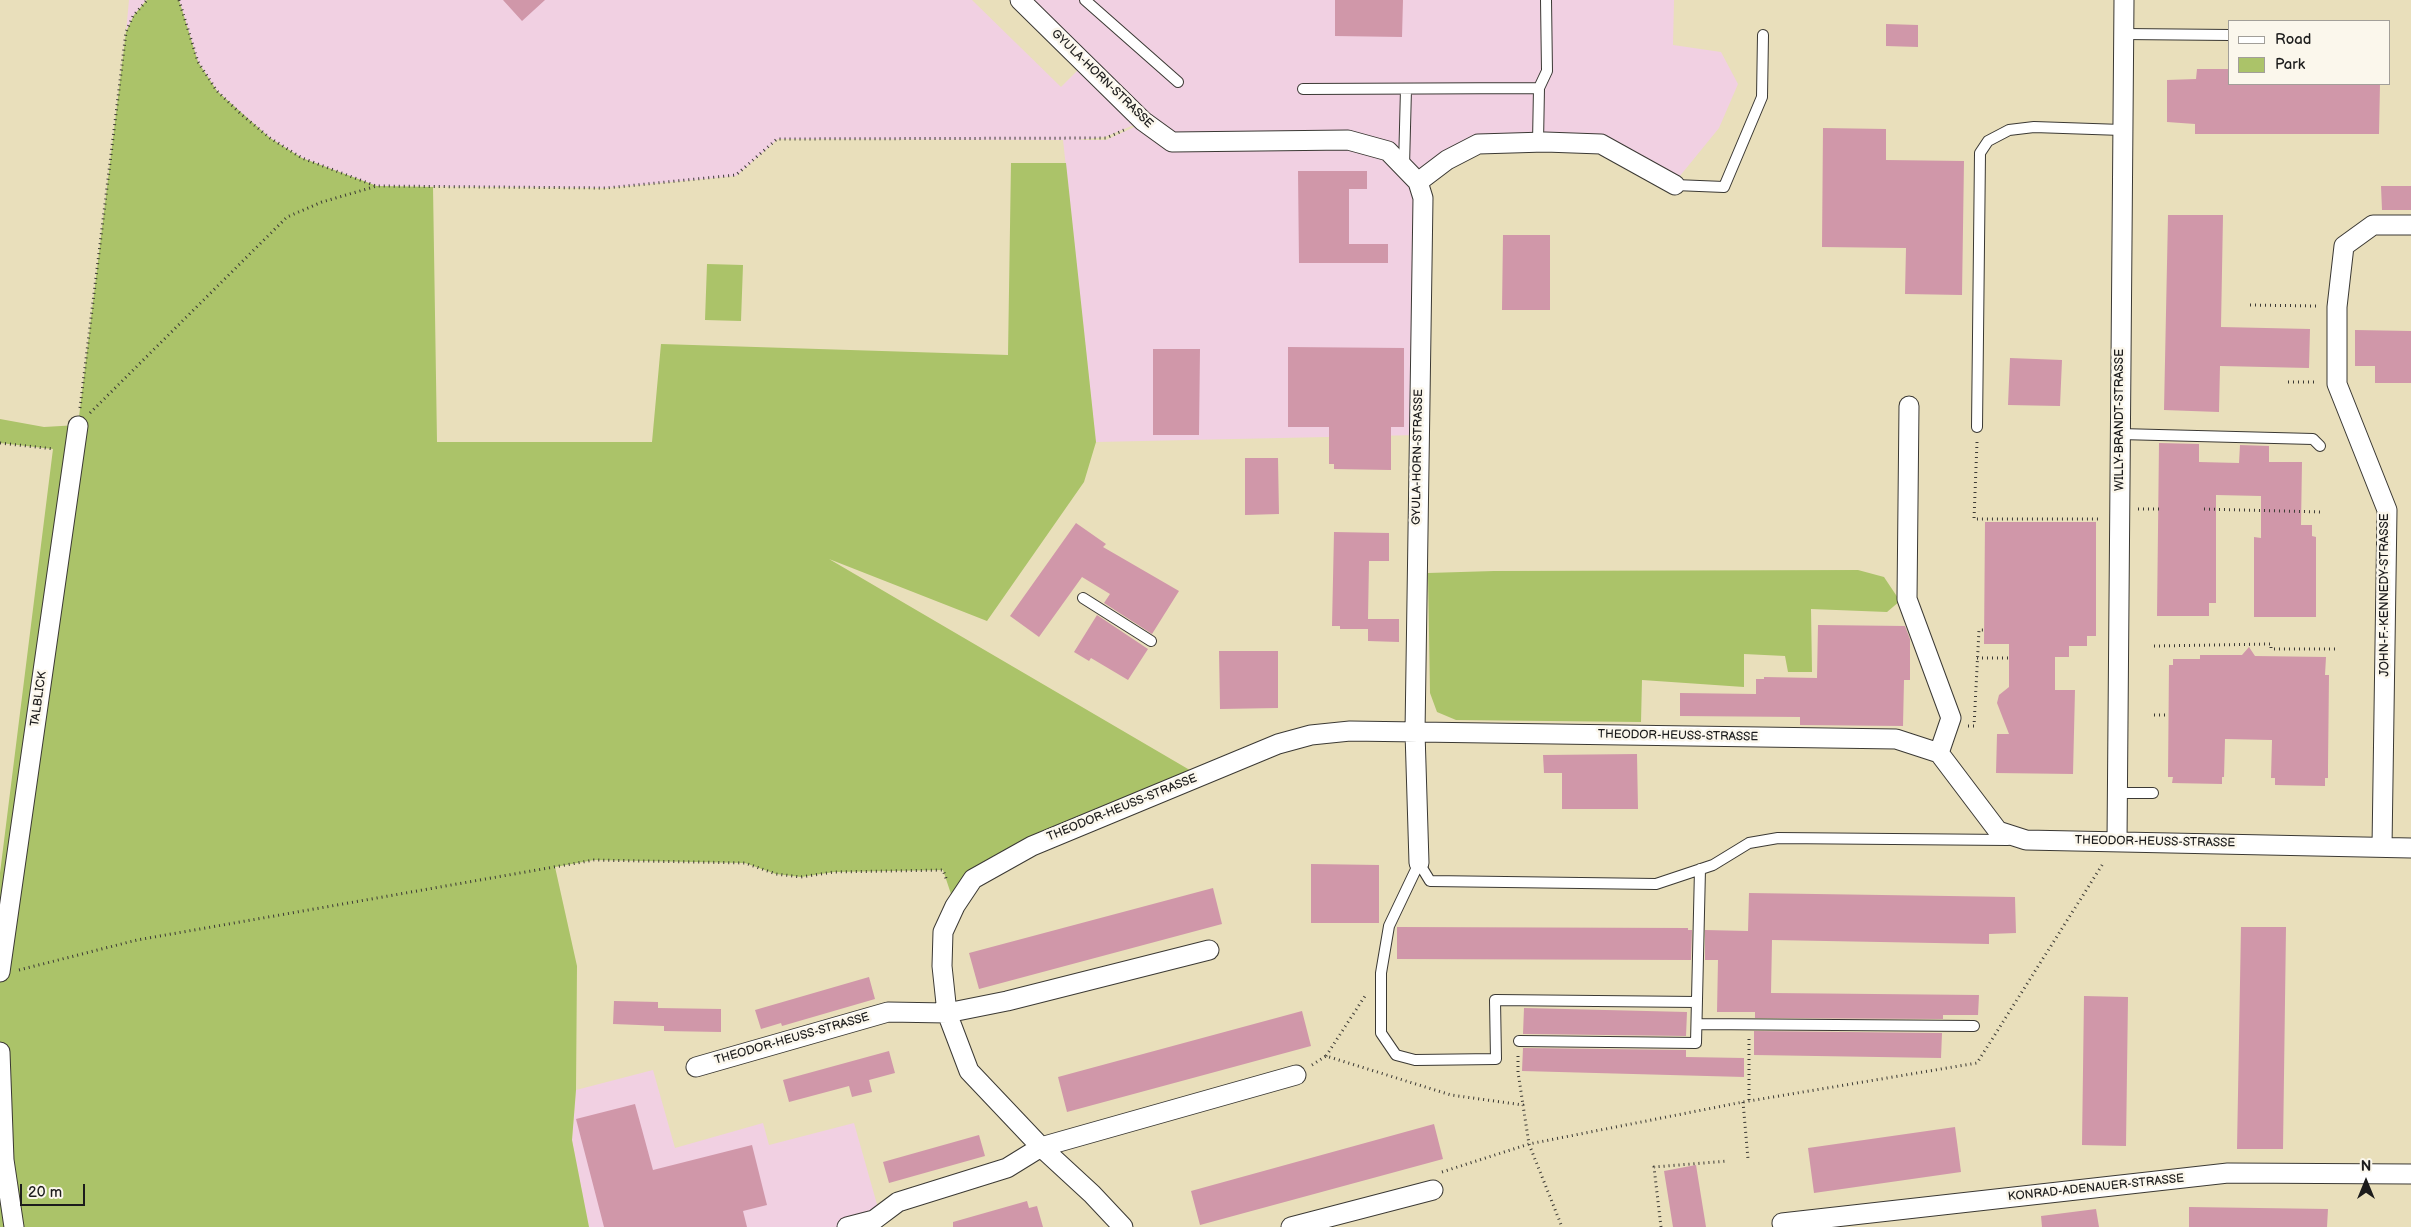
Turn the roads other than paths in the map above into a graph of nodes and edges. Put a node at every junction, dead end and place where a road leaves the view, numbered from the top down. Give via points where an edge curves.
1 (1020, 0) edge
2 (1086, 0) edge
3 (1546, 0) edge
4 (2124, 0) edge
5 (2124, 34) junction
6 (1763, 35) dead end
7 (2228, 35) edge
8 (1178, 82) dead end
9 (1303, 88) dead end
10 (1539, 88) junction
11 (1406, 89) junction
12 (2122, 130) junction
13 (1538, 142) junction
14 (1404, 166) junction
15 (1418, 182) junction
16 (1675, 185) joint
17 (2411, 225) edge
18 (1909, 406) dead end
19 (78, 426) road end
20 (1977, 427) road end
21 (2120, 434) junction
22 (2320, 446) dead end
23 (1083, 598) dead end
24 (1151, 641) dead end
25 (1415, 732) junction
26 (1939, 753) junction
27 (2118, 793) junction
28 (2153, 793) dead end
29 (2026, 840) junction
30 (2117, 841) junction
31 (2382, 847) junction
32 (2411, 848) edge
33 (1419, 862) junction
34 (1700, 869) junction
35 (1209, 950) dead end
36 (0, 972) edge
37 (1697, 1002) junction
38 (947, 1013) junction
39 (1697, 1024) junction
40 (1974, 1026) dead end
41 (1519, 1041) road end
42 (0, 1052) edge
43 (696, 1067) dead end
44 (1296, 1074) road end
45 (1041, 1147) junction
46 (2411, 1174) edge
47 (1430, 1190) road end
48 (1782, 1223) dead end
49 (14, 1227) edge
50 (847, 1227) edge
51 (1123, 1227) edge
52 (1291, 1227) edge

1 - 14 street, GYULA-HORN-STRASSE via 1143,121 1172,142 1348,140 1388,151
2 - 8 lane
3 - 10 lane via 1547,71
4 - 5 street, WILLY-BRANDT-STRASSE
5 - 7 lane
5 - 12 street, WILLY-BRANDT-STRASSE
6 - 16 lane via 1762,97 1724,187
9 - 11 lane
10 - 11 lane
10 - 13 lane
11 - 14 lane
12 - 20 lane via 2034,127 2008,130 1988,141 1980,152
12 - 21 street, WILLY-BRANDT-STRASSE
13 - 15 street via 1478,144 1447,160
13 - 16 street via 1601,144
14 - 15 street, GYULA-HORN-STRASSE
15 - 25 street, GYULA-HORN-STRASSE via 1423,198
17 - 31 street, JOHN-F.-KENNEDY-STRASSE via 2373,226 2344,246 2338,307 2337,384 2387,510
18 - 26 street via 1907,599 1951,718
19 - 36 street, TALBLICK
21 - 22 lane via 2313,438
21 - 27 street, WILLY-BRANDT-STRASSE
23 - 24 lane
25 - 26 street, THEODOR-HEUSS-STRASSE via 1896,739
25 - 33 street
25 - 38 street, THEODOR-HEUSS-STRASSE via 1350,731 1310,735 1278,744 1032,846 974,879 955,906 943,932 942,966
26 - 29 street, THEODOR-HEUSS-STRASSE via 1998,831
27 - 28 lane
27 - 30 street, WILLY-BRANDT-STRASSE
29 - 30 street, THEODOR-HEUSS-STRASSE
29 - 34 lane via 1778,838 1749,843 1713,865
30 - 31 street, THEODOR-HEUSS-STRASSE
31 - 32 street, THEODOR-HEUSS-STRASSE
33 - 34 lane via 1430,881 1656,884
33 - 37 lane via 1389,926 1381,972 1381,1033 1396,1055 1415,1060 1496,1059 1495,1000
34 - 37 lane
35 - 38 street, THEODOR-HEUSS-STRASSE via 1008,1001
37 - 39 lane
38 - 43 street, THEODOR-HEUSS-STRASSE via 888,1012
38 - 45 street, THEODOR-HEUSS-STRASSE via 969,1071
39 - 40 lane
39 - 41 lane via 1696,1043
42 - 49 street via 4,1160
44 - 45 street
45 - 50 street via 1006,1168 898,1202 874,1220
45 - 51 street, THEODOR-HEUSS-STRASSE
46 - 48 street, KONRAD-ADENAUER-STRASSE via 2228,1173
47 - 52 street

